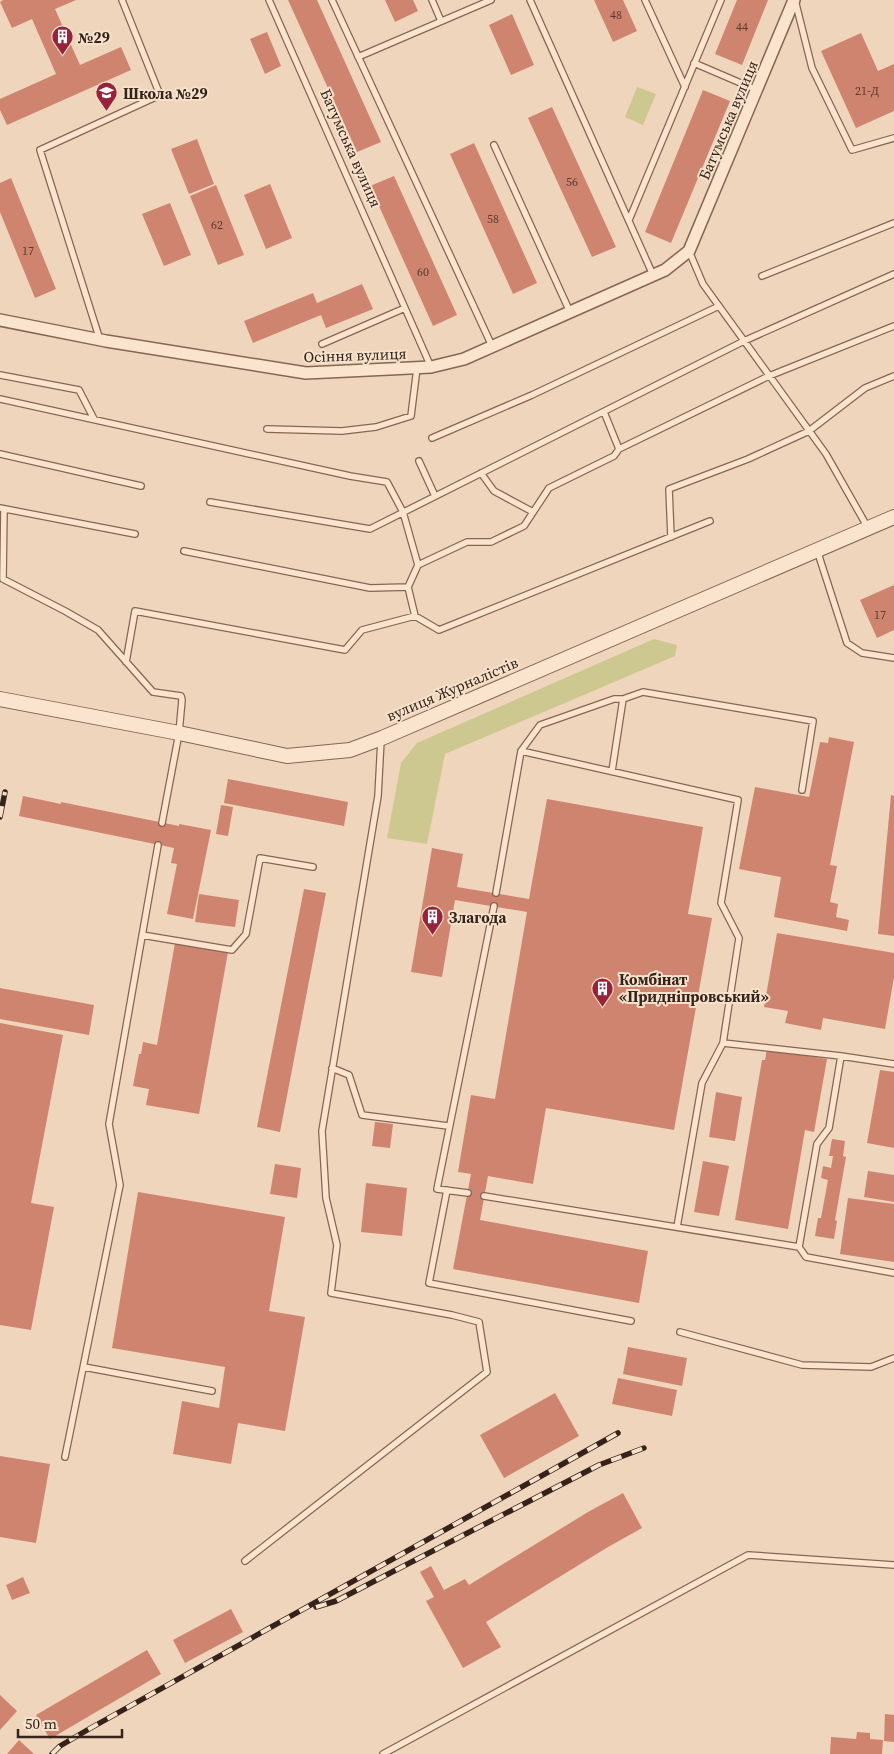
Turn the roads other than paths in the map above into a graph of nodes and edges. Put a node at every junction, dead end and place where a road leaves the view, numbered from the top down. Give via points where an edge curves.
1 (122, 0) edge
2 (269, 0) edge
3 (332, 0) edge
4 (432, 0) edge
5 (491, 0) edge
6 (530, 0) edge
7 (645, 0) edge
8 (720, 0) edge
9 (795, 0) edge
10 (441, 22) junction
11 (358, 57) junction
12 (694, 63) junction
13 (685, 87) junction
14 (757, 90) junction
15 (894, 138) edge
16 (494, 145) dead end
17 (629, 220) junction
18 (894, 223) edge
19 (689, 251) junction
20 (894, 274) edge
21 (654, 275) junction
22 (762, 276) dead end
23 (719, 306) junction
24 (405, 308) junction
25 (570, 312) junction
26 (0, 320) edge
27 (894, 326) edge
28 (100, 340) junction
29 (744, 341) junction
30 (322, 344) dead end
31 (492, 346) junction
32 (431, 367) junction
33 (417, 368) junction
34 (0, 375) edge
35 (770, 376) junction
36 (894, 376) edge
37 (0, 399) edge
38 (604, 412) junction
39 (94, 419) junction
40 (267, 429) dead end
41 (809, 431) junction
42 (432, 438) dead end
43 (619, 449) junction
44 (0, 454) edge
45 (419, 461) dead end
46 (481, 473) junction
47 (141, 486) dead end
48 (435, 496) junction
49 (210, 502) dead end
50 (2, 509) edge
51 (403, 512) junction
52 (533, 512) junction
53 (894, 517) edge
54 (710, 521) dead end
55 (868, 528) junction
56 (134, 534) dead end
57 (671, 537) junction
58 (817, 550) junction
59 (184, 551) dead end
60 (418, 565) junction
61 (2, 579) edge
62 (408, 587) junction
63 (415, 616) junction
64 (894, 658) edge
65 (126, 662) junction
66 (0, 699) edge
67 (623, 699) junction
68 (179, 733) junction
69 (382, 738) junction
70 (521, 751) junction
71 (612, 771) junction
72 (802, 790) dead end
73 (162, 823) dead end
74 (158, 845) dead end
75 (313, 867) dead end
76 (496, 894) dead end
77 (494, 906) dead end
78 (142, 935) junction
79 (723, 1043) junction
80 (841, 1056) junction
81 (894, 1064) edge
82 (332, 1068) junction
83 (448, 1126) junction
84 (446, 1190) junction
85 (468, 1193) dead end
86 (484, 1196) dead end
87 (678, 1227) junction
88 (799, 1247) junction
89 (894, 1273) edge
90 (631, 1321) dead end
91 (680, 1332) dead end
92 (894, 1358) edge
93 (84, 1367) junction
94 (212, 1391) dead end
95 (65, 1457) dead end
96 (245, 1562) dead end
97 (894, 1565) edge
98 (383, 1754) edge

1 - 28 lane via 160,95 40,150
2 - 24 lane, Батумська вулиця
3 - 11 lane
4 - 10 lane
5 - 10 lane
6 - 17 lane
7 - 13 lane
8 - 12 lane
9 - 14 street, Батумська вулиця
9 - 15 lane via 812,68 852,150
10 - 11 lane
11 - 31 lane
12 - 13 lane
12 - 14 lane
13 - 17 lane
14 - 19 street, Батумська вулиця
16 - 25 lane
17 - 21 lane
18 - 22 lane
19 - 21 street, Осіння вулиця
19 - 23 lane via 703,284
20 - 29 lane
21 - 25 street, Осіння вулиця
23 - 29 lane
23 - 42 lane via 532,395
24 - 30 lane
24 - 32 lane, Батумська вулиця
25 - 31 street, Осіння вулиця
26 - 28 street, Осіння вулиця
27 - 35 lane
28 - 33 street, Осіння вулиця via 306,373
29 - 35 lane
29 - 38 lane
31 - 32 street, Осіння вулиця
32 - 33 street, Осіння вулиця
33 - 40 lane via 412,416 376,427 342,431
34 - 39 lane via 79,390
35 - 41 lane
35 - 43 lane
36 - 41 lane via 865,388
37 - 39 lane
38 - 43 lane
38 - 46 lane
39 - 51 lane via 387,482
41 - 55 lane via 826,454
41 - 57 lane via 670,489
43 - 52 lane via 614,456 549,488
44 - 47 lane
45 - 48 lane
46 - 48 lane
46 - 52 lane via 494,491
48 - 51 lane
49 - 51 lane via 370,529
50 - 56 lane
50 - 61 lane
51 - 60 lane
52 - 60 lane via 524,526 491,542 467,542
53 - 55 street, вулиця Журналістів
54 - 57 lane
55 - 58 street, вулиця Журналістів
57 - 63 lane via 440,630
58 - 64 lane via 847,643 862,653
58 - 69 street, вулиця Журналістів
59 - 62 lane via 370,588
60 - 62 lane
61 - 65 lane via 98,630
62 - 63 lane
63 - 65 lane via 362,630 345,650 135,611
65 - 68 lane via 153,692 180,696
66 - 68 street, вулиця Журналістів
67 - 70 lane via 614,699 540,725
67 - 71 lane
67 - 72 lane via 642,692 813,721
68 - 69 street, вулиця Журналістів via 287,756 350,750
68 - 73 lane
69 - 82 lane via 378,796
70 - 71 lane
70 - 76 lane
71 - 79 lane via 738,800 721,903 739,938
74 - 78 lane
75 - 78 lane via 260,858 246,934 232,950
77 - 83 lane
78 - 93 lane via 109,1124 120,1185
79 - 80 lane
79 - 87 lane via 702,1083
80 - 81 lane
80 - 88 lane via 829,1128 817,1144
82 - 83 lane via 349,1075 362,1115
82 - 96 lane via 322,1131 326,1198 337,1245 331,1293 452,1314 479,1322 487,1372
83 - 84 lane via 437,1189
84 - 85 lane
84 - 90 lane via 429,1283
86 - 87 lane
87 - 88 lane
88 - 89 lane via 806,1257
91 - 92 lane via 802,1365 871,1367
93 - 94 lane
93 - 95 lane
97 - 98 lane via 748,1555

